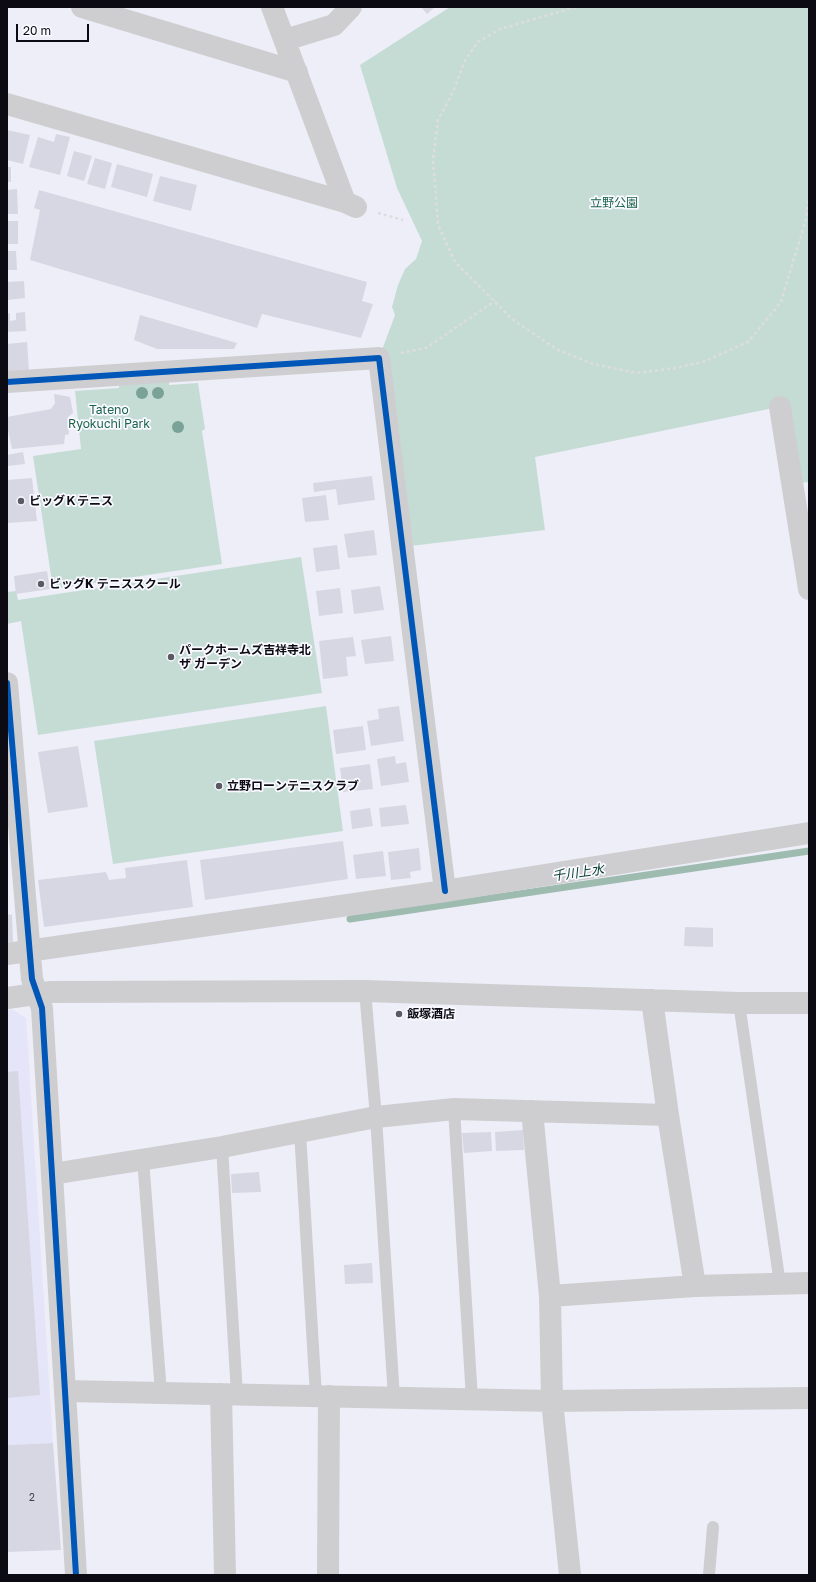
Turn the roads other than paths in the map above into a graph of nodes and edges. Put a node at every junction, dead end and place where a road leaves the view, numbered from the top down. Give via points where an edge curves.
1 (82, 7) edge
2 (272, 7) edge
3 (351, 7) edge
4 (285, 40) junction
5 (298, 72) junction
6 (7, 104) edge
7 (7, 382) edge
8 (780, 407) dead end
9 (806, 546) edge
10 (809, 589) edge
11 (7, 683) edge
12 (809, 834) edge
13 (444, 890) junction
14 (30, 949) junction
15 (7, 954) edge
16 (365, 991) junction
17 (36, 993) junction
18 (7, 998) edge
19 (652, 1000) junction
20 (738, 1003) junction
21 (809, 1003) edge
22 (454, 1109) junction
23 (532, 1111) junction
24 (668, 1115) junction
25 (376, 1117) junction
26 (300, 1132) junction
27 (222, 1147) junction
28 (143, 1159) junction
29 (52, 1174) junction
30 (809, 1283) edge
31 (780, 1284) junction
32 (696, 1286) junction
33 (550, 1296) junction
34 (66, 1391) junction
35 (160, 1393) junction
36 (229, 1394) junction
37 (323, 1396) junction
38 (394, 1398) junction
39 (809, 1398) edge
40 (472, 1399) junction
41 (552, 1401) junction
42 (713, 1527) dead end
43 (76, 1575) edge
44 (225, 1575) edge
45 (328, 1575) edge
46 (570, 1575) edge
47 (709, 1575) edge

1 - 5 street
2 - 4 street
3 - 4 street via 334,25
4 - 5 street
5 - 6 street via 351,204
7 - 13 street via 379,358
8 - 9 street
9 - 10 street
11 - 14 street
12 - 13 street
13 - 14 street
14 - 15 street
14 - 17 street via 32,979
16 - 17 street
16 - 19 street
16 - 25 lane
17 - 18 street
17 - 29 street via 42,1008
19 - 20 street
19 - 24 street
20 - 21 street
20 - 31 lane
22 - 23 street
22 - 25 street
22 - 40 lane
23 - 24 street
23 - 33 street
24 - 32 street
25 - 26 street
25 - 38 lane
26 - 27 street
26 - 37 lane
27 - 28 street
27 - 36 lane
28 - 29 street
28 - 35 lane
29 - 34 street
30 - 31 street
31 - 32 street
32 - 33 street
33 - 41 street
34 - 35 street
34 - 43 street
35 - 36 street
36 - 37 street
36 - 44 street
37 - 38 street
37 - 45 street
38 - 40 street
39 - 41 street
40 - 41 street
41 - 46 street
42 - 47 lane

